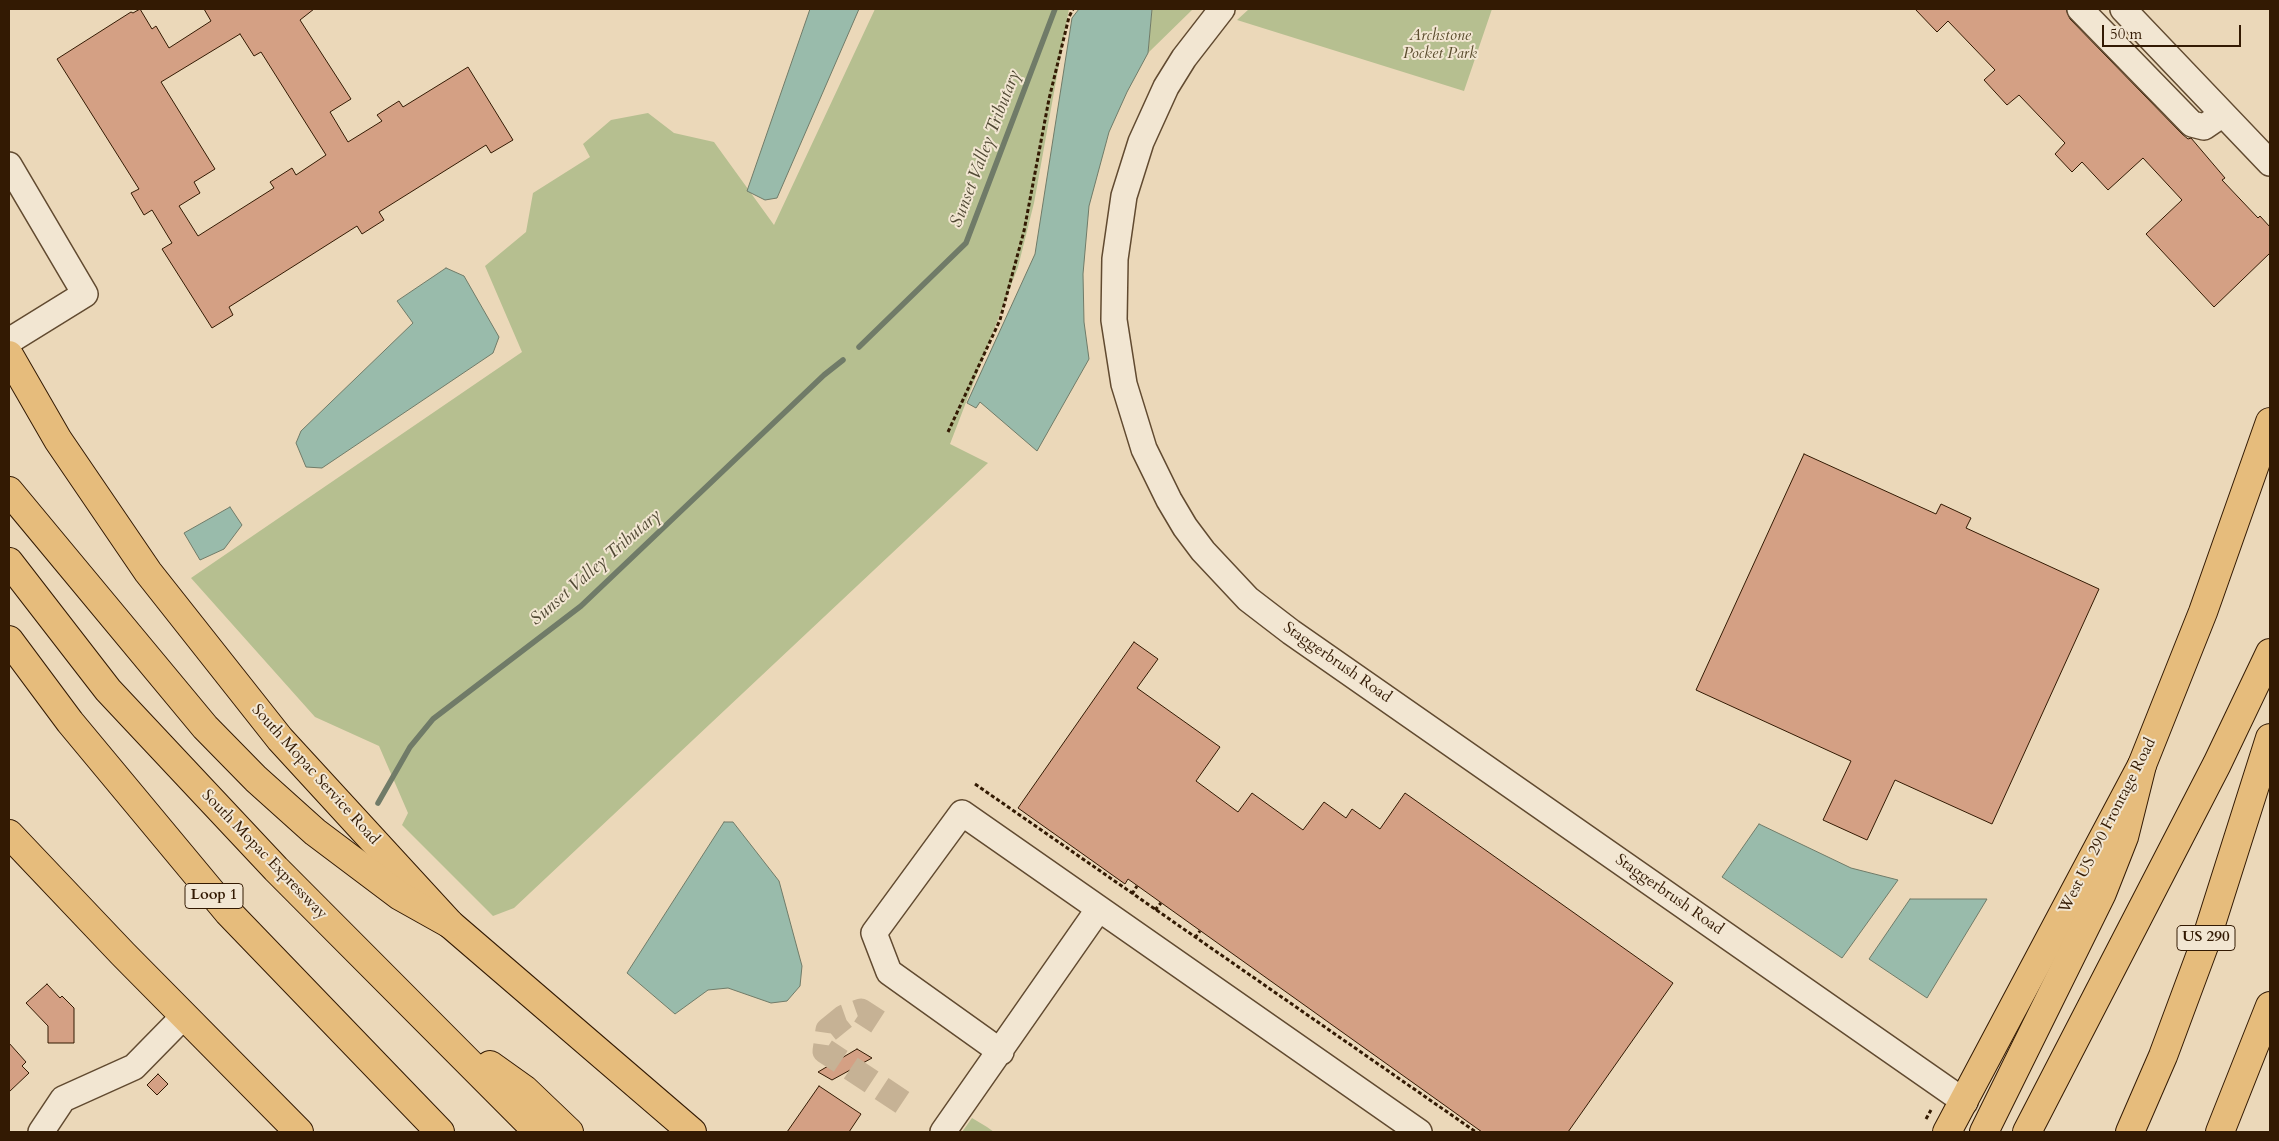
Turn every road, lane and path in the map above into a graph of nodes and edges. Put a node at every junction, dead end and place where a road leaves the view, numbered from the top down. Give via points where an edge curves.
1 (1072, 9) edge
2 (1222, 9) edge
3 (2080, 9) edge
4 (2123, 9) edge
5 (2222, 114) junction
6 (2270, 163) edge
7 (9, 165) edge
8 (9, 341) edge
9 (9, 355) edge
10 (2270, 422) edge
11 (948, 432) dead end
12 (9, 491) edge
13 (9, 562) edge
14 (9, 640) edge
15 (2270, 653) edge
16 (2270, 738) edge
17 (2142, 765) junction
18 (975, 784) dead end
19 (9, 834) edge
20 (1072, 846) dead end
21 (1069, 850) junction
22 (1137, 886) dead end
23 (1132, 894) junction
24 (1161, 903) dead end
25 (1098, 910) junction
26 (1155, 910) junction
27 (450, 924) junction
28 (1200, 931) dead end
29 (1195, 938) junction
30 (2270, 1006) edge
31 (184, 1016) junction
32 (422, 1016) junction
33 (1349, 1038) dead end
34 (1345, 1043) junction
35 (1001, 1052) junction
36 (1965, 1102) junction
37 (41, 1132) edge
38 (299, 1132) edge
39 (440, 1132) edge
40 (538, 1132) edge
41 (569, 1132) edge
42 (692, 1132) edge
43 (944, 1132) edge
44 (1419, 1132) edge
45 (1476, 1132) edge
46 (1947, 1132) edge
47 (1984, 1132) edge
48 (2028, 1132) edge
49 (2130, 1132) edge
50 (2220, 1132) edge

1 - 11 path via 1049,98 1024,232 1000,320
2 - 36 street, Staggerbrush Road via 1166,87 1141,142 1124,196 1115,260 1114,320 1124,384 1144,449 1186,527 1208,557 1248,599 1292,632
3 - 5 street via 2192,124 2204,127
4 - 5 street
5 - 6 street
7 - 8 street via 85,294
9 - 27 main road, South Mopac Service Road via 69,455 148,572 210,653 280,739
10 - 17 main road, West US 290 Frontage Road via 2209,596
12 - 27 main road via 205,727 256,780 315,832 400,896
13 - 32 main road, South Mopac Expressway via 108,690 276,869
14 - 39 main road, Loop 1 via 70,722 228,912
15 - 48 main road via 2218,764
16 - 49 main road, US 290 via 2205,943 2163,1056
17 - 36 main road, West US 290 Frontage Road
17 - 47 main road via 2124,837 2102,893
18 - 21 path
19 - 31 main road
20 - 21 path
21 - 23 path
22 - 23 path
23 - 26 path
24 - 26 path
25 - 35 street
25 - 35 street via 962,813 874,933 888,972
25 - 44 street
26 - 29 path
27 - 42 main road, South Mopac Service Road
28 - 29 path
29 - 34 path
30 - 50 main road
31 - 37 street via 134,1067 63,1099
31 - 38 main road
32 - 40 main road, South Mopac Expressway
32 - 41 main road via 525,1090
33 - 34 path
34 - 45 path
35 - 43 street
36 - 46 main road, West US 290 Frontage Road

